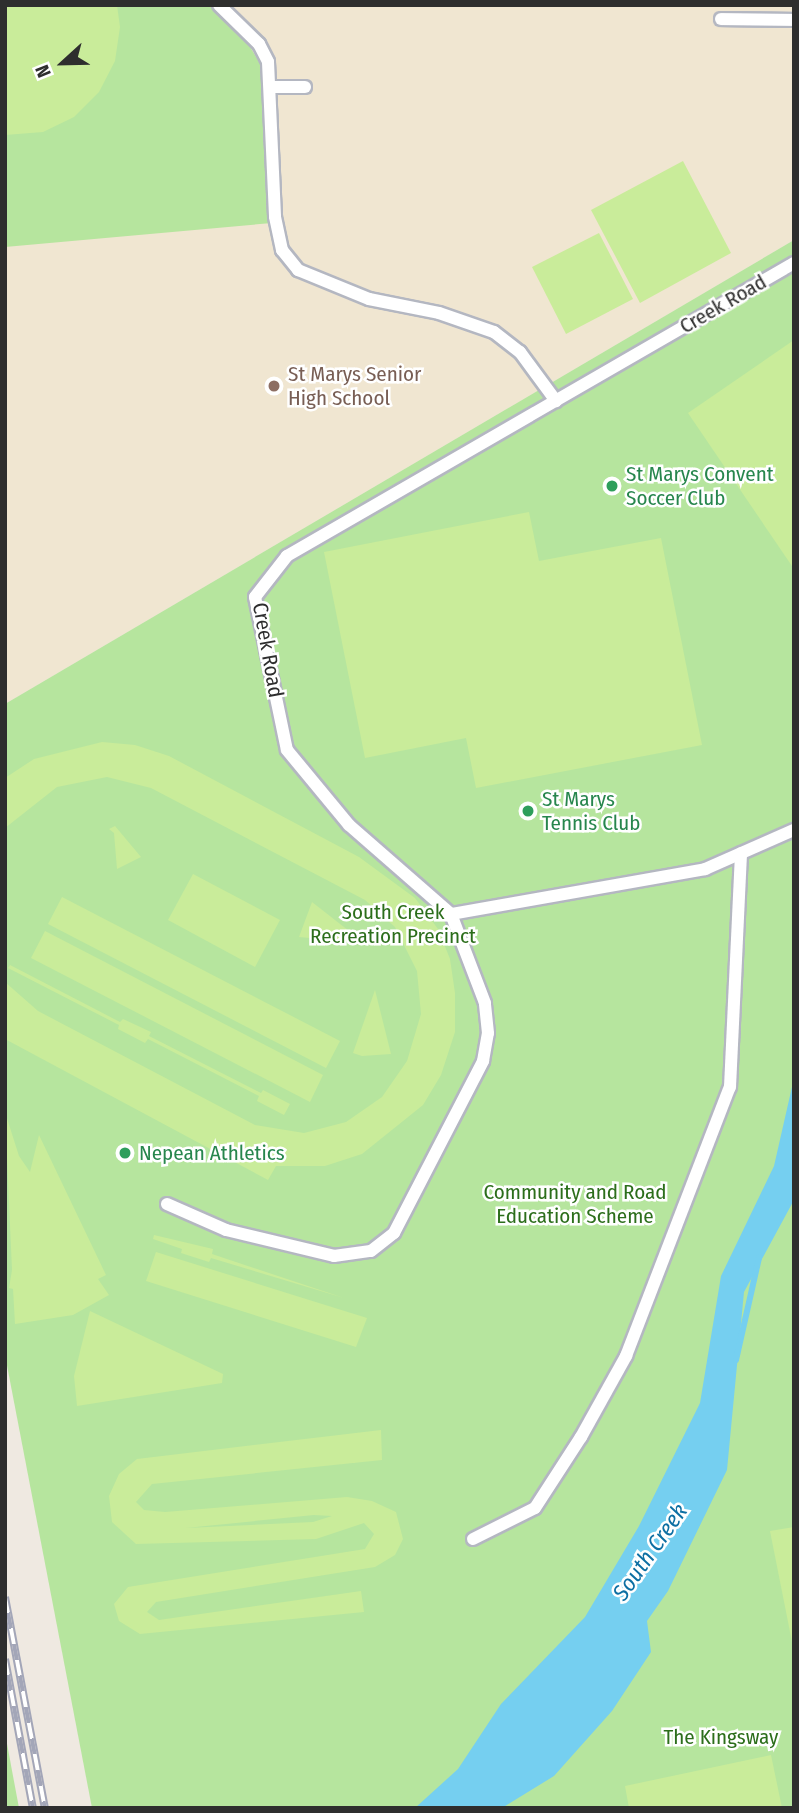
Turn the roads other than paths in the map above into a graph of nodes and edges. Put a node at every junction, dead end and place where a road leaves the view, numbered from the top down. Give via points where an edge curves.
1 (219, 5) edge
2 (721, 19) dead end
3 (794, 20) edge
4 (272, 87) junction
5 (304, 87) dead end
6 (794, 262) edge
7 (556, 401) junction
8 (794, 830) edge
9 (741, 853) junction
10 (451, 914) junction
11 (167, 1203) dead end
12 (474, 1539) dead end

1 - 4 lane via 259,44
2 - 3 lane
4 - 5 lane
4 - 7 lane via 275,217 282,250 298,270 369,299 439,313 494,332 520,352
6 - 7 lane, Creek Road
7 - 10 lane, Creek Road via 286,556 256,597 287,750 349,825
8 - 9 lane
9 - 10 lane via 705,869
9 - 12 lane via 730,1087 626,1356 582,1437 534,1508
10 - 11 lane via 485,1003 488,1033 483,1061 394,1233 371,1251 334,1256 226,1230

